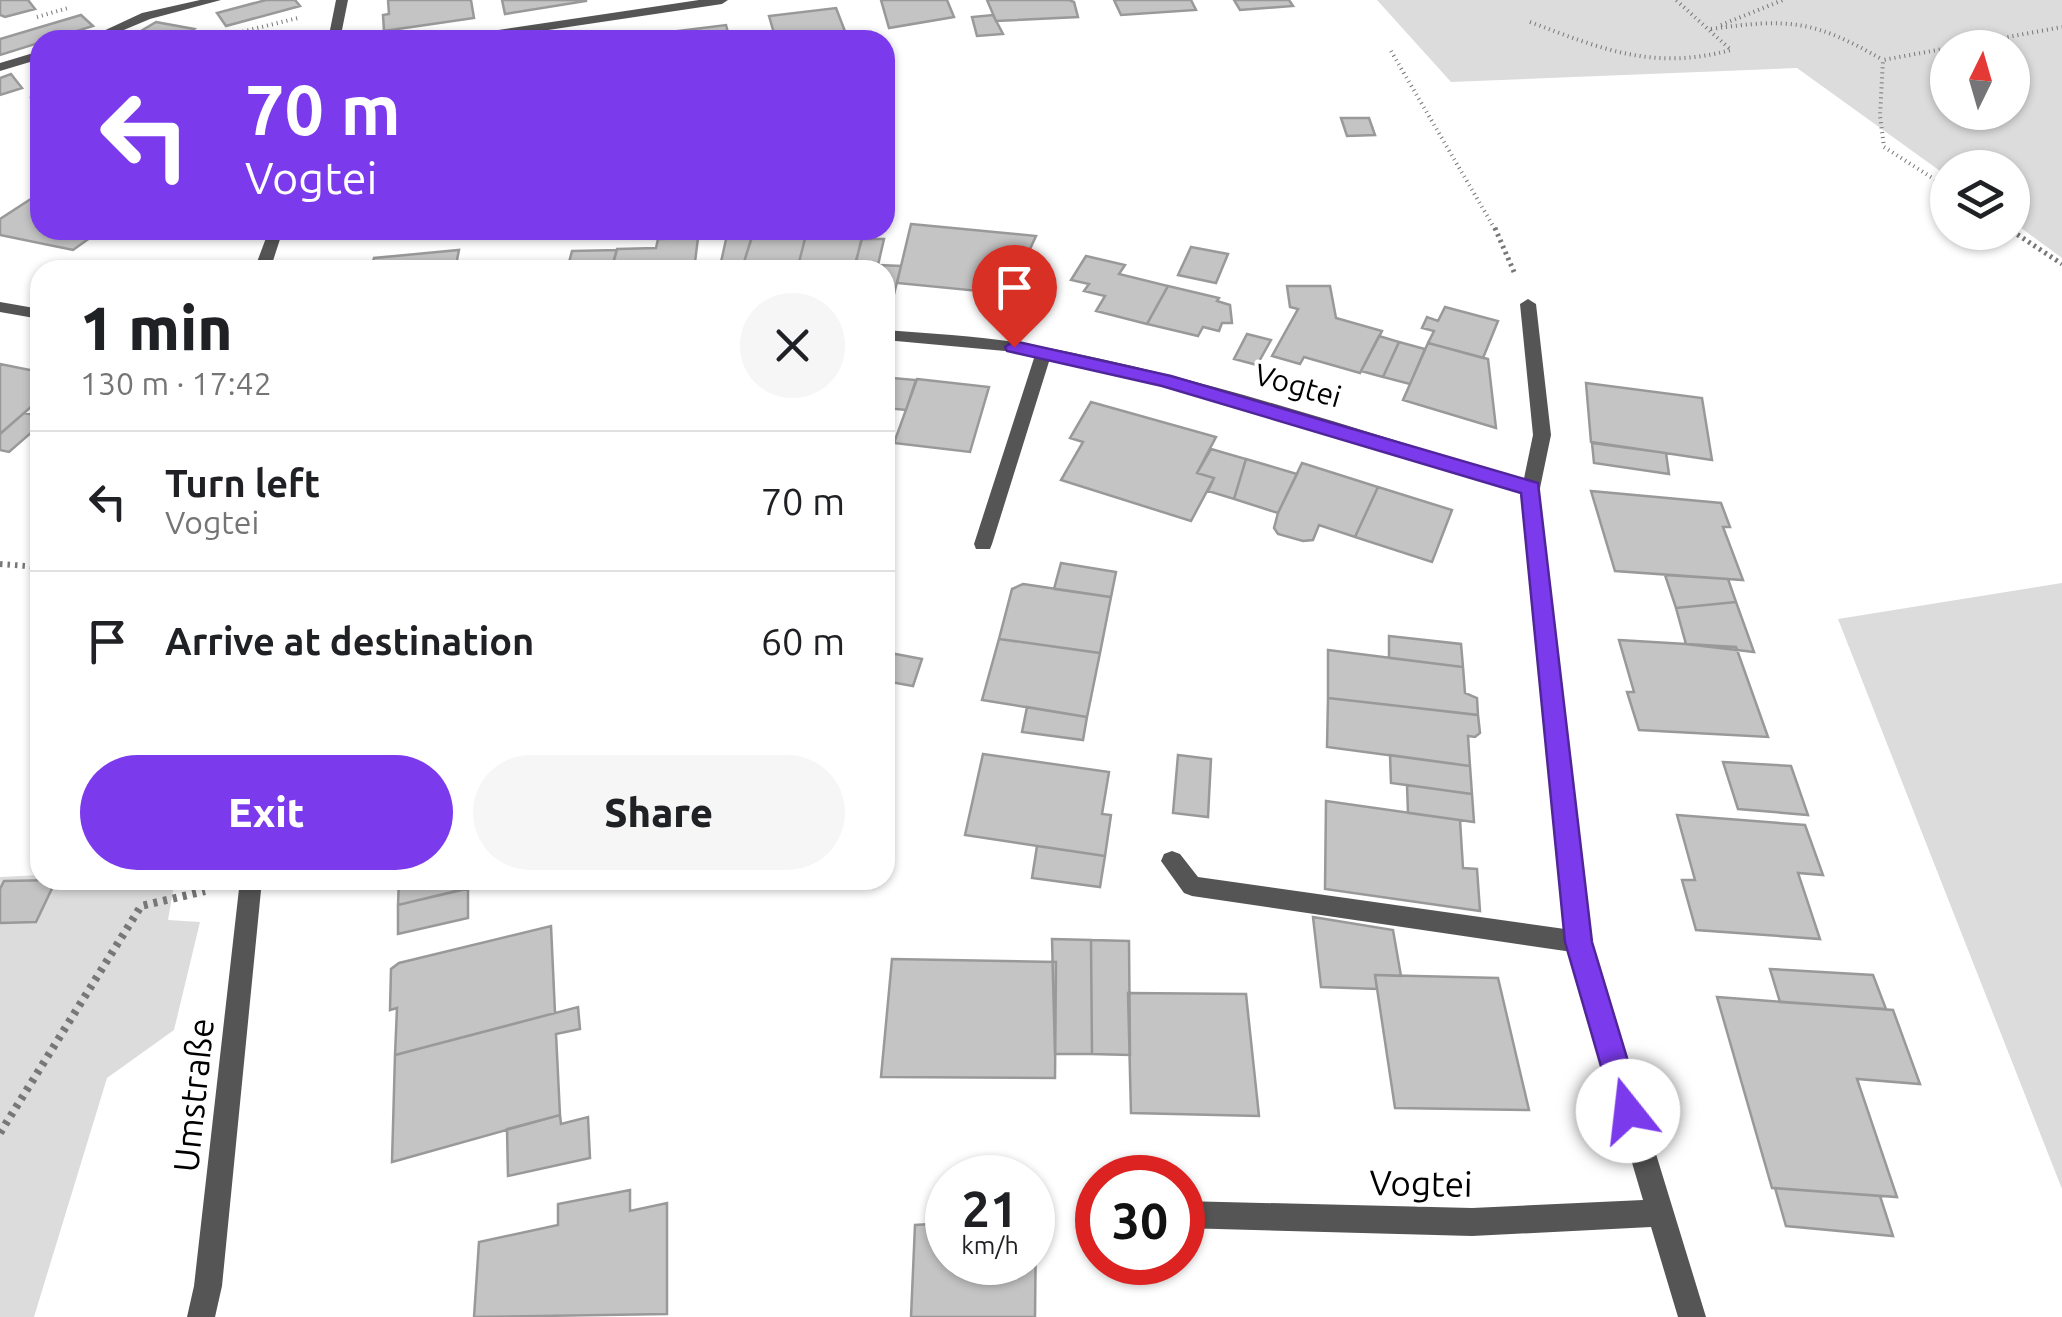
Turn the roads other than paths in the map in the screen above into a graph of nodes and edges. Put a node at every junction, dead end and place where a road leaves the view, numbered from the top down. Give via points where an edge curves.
1 (215, 0) edge
2 (722, 0) edge
3 (113, 30) edge
4 (524, 30) edge
5 (30, 58) edge
6 (0, 67) edge
7 (1528, 304) road end
8 (0, 306) edge
9 (30, 312) edge
10 (895, 336) edge
11 (1044, 352) junction
12 (1531, 488) junction
13 (983, 544) dead end
14 (1172, 861) dead end
15 (250, 890) edge
16 (1578, 942) junction
17 (1658, 1213) junction
18 (1205, 1215) edge
19 (201, 1317) edge
20 (1692, 1317) edge

1 - 3 street
2 - 4 street
5 - 6 street
7 - 12 street via 1542,435
8 - 9 street
10 - 11 street, Vogtei
11 - 12 street, Vogtei via 1164,380
11 - 13 street
12 - 16 street
14 - 16 street via 1192,886
15 - 19 street, Umstraße
16 - 17 street
17 - 18 street, Vogtei via 1472,1222
17 - 20 street

